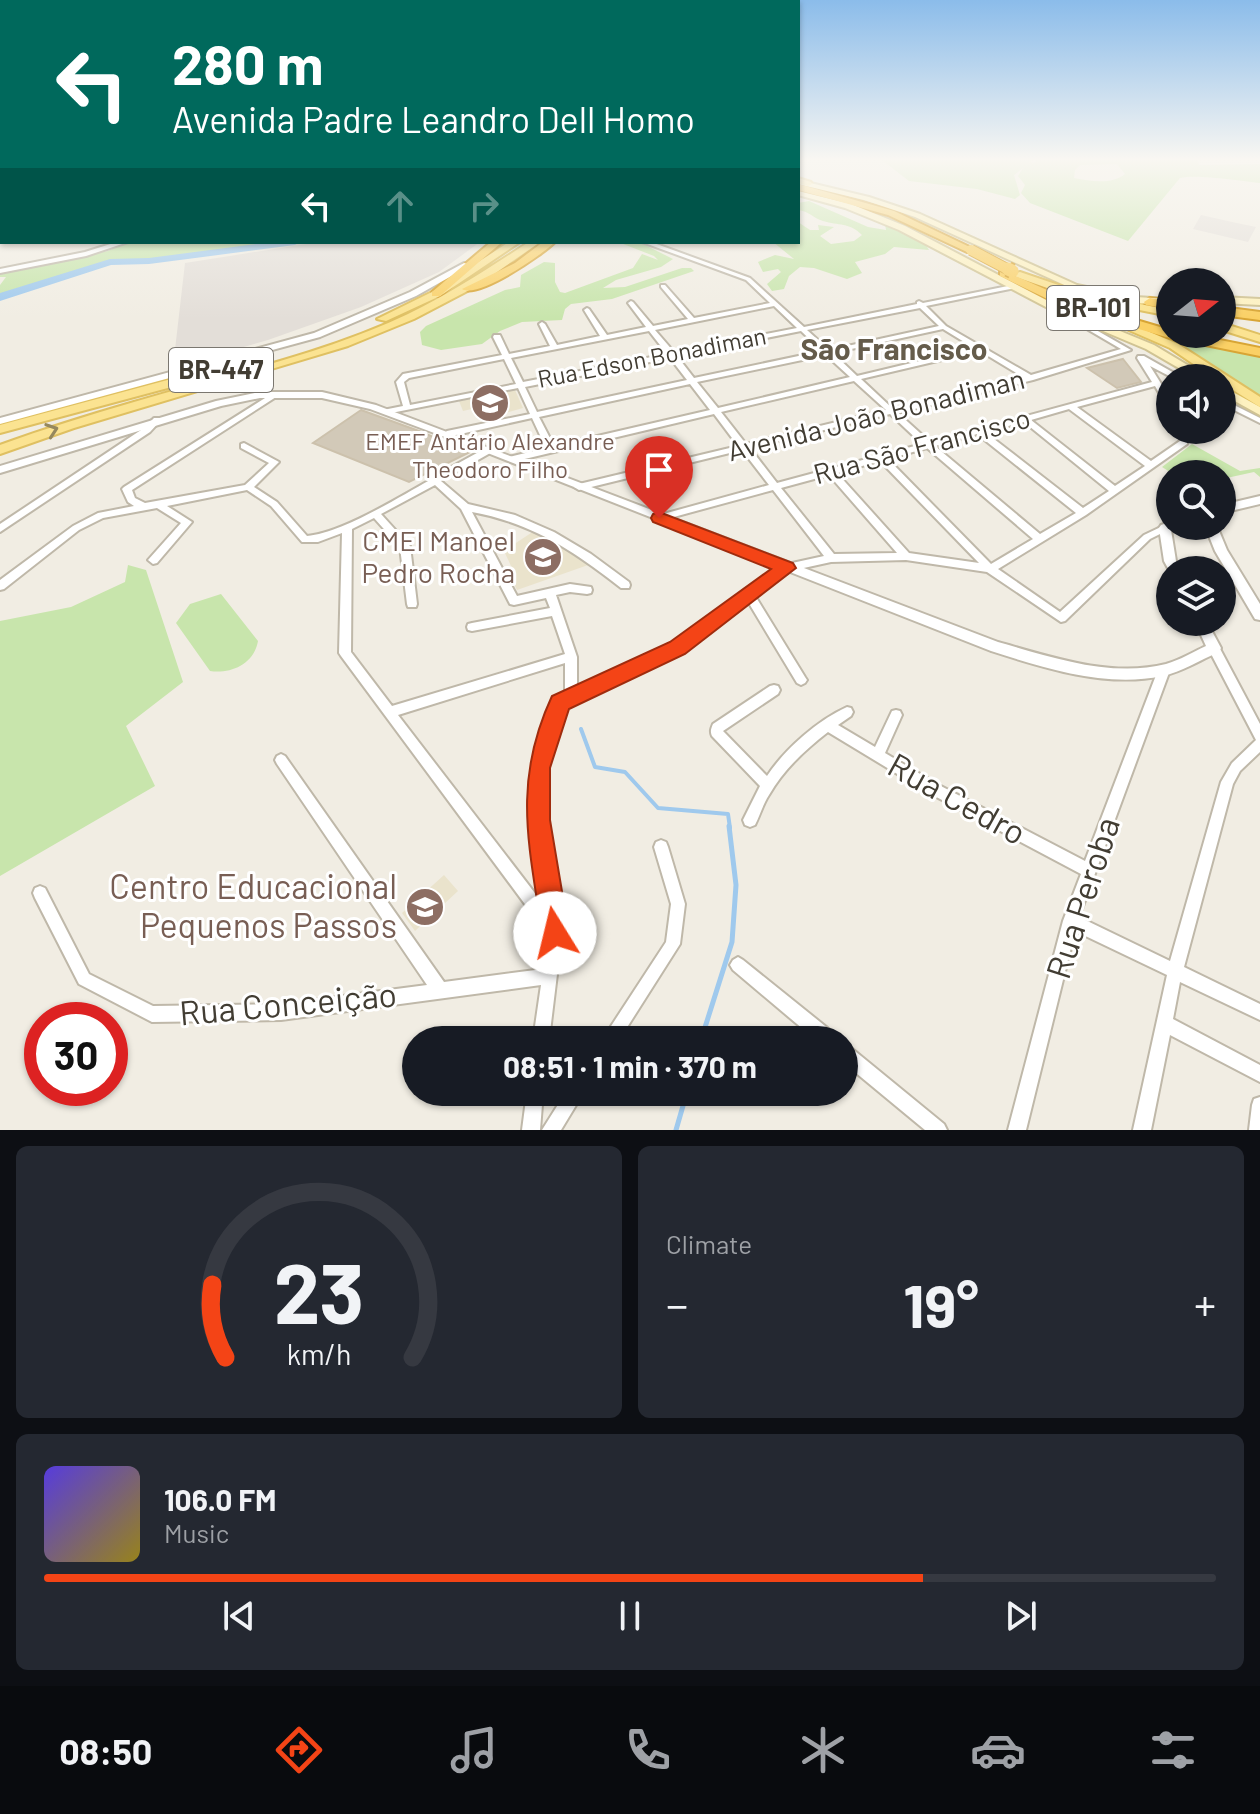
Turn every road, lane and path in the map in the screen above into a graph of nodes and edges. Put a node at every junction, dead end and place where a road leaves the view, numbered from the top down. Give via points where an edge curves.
1 (878, 213) edge
2 (911, 213) edge
3 (118, 244) edge
4 (495, 244) edge
5 (512, 244) edge
6 (532, 244) edge
7 (547, 244) edge
8 (651, 244) edge
9 (993, 251) junction
10 (964, 253) junction
11 (480, 257) junction
12 (0, 271) edge
13 (1010, 272) junction
14 (663, 286) dead end
15 (1013, 287) junction
16 (468, 289) junction
17 (436, 294) junction
18 (1236, 301) edge
19 (1150, 302) joint
20 (1260, 302) edge
21 (631, 303) dead end
22 (919, 303) junction
23 (1156, 303) edge
24 (776, 304) junction
25 (1049, 305) junction
26 (587, 310) dead end
27 (1156, 310) edge
28 (1236, 313) edge
29 (1099, 314) junction
30 (1260, 316) edge
31 (1082, 319) junction
32 (693, 321) junction
33 (542, 324) dead end
34 (944, 327) junction
35 (803, 328) junction
36 (1156, 328) edge
37 (1156, 328) edge
38 (651, 329) junction
39 (1236, 331) edge
40 (1103, 336) junction
41 (497, 337) dead end
42 (605, 338) junction
43 (1260, 339) edge
44 (1236, 344) edge
45 (1236, 345) edge
46 (555, 348) junction
47 (980, 349) junction
48 (1126, 350) junction
49 (1260, 350) edge
50 (828, 352) junction
51 (672, 355) junction
52 (507, 357) junction
53 (1141, 358) junction
54 (1180, 364) edge
55 (1156, 366) edge
56 (1030, 378) junction
57 (856, 379) junction
58 (692, 381) junction
59 (1156, 381) edge
60 (1156, 383) edge
61 (522, 385) junction
62 (273, 395) junction
63 (1236, 397) edge
64 (1260, 403) edge
65 (1070, 406) junction
66 (407, 407) junction
67 (1236, 408) edge
68 (715, 411) junction
69 (891, 411) junction
70 (386, 412) junction
71 (1260, 412) edge
72 (536, 415) junction
73 (1024, 418) junction
74 (157, 420) junction
75 (0, 421) edge
76 (1260, 421) edge
77 (0, 429) edge
78 (978, 431) junction
79 (447, 434) junction
80 (1181, 444) edge
81 (928, 445) junction
82 (244, 446) dead end
83 (744, 447) junction
84 (551, 449) junction
85 (0, 450) edge
86 (489, 450) junction
87 (882, 458) junction
88 (512, 459) junction
89 (1151, 466) junction
90 (0, 470) edge
91 (831, 472) junction
92 (434, 479) junction
93 (773, 486) junction
94 (248, 487) junction
95 (579, 487) junction
96 (1115, 491) junction
97 (1260, 500) edge
98 (158, 504) junction
99 (143, 506) junction
100 (1236, 506) edge
101 (465, 507) junction
102 (375, 513) junction
103 (1083, 513) junction
104 (659, 518) junction
105 (0, 529) edge
106 (347, 529) junction
107 (1156, 533) edge
108 (1038, 538) junction
109 (1217, 540) edge
110 (906, 556) junction
111 (831, 558) junction
112 (153, 560) dead end
113 (787, 568) junction
114 (990, 569) junction
115 (625, 585) dead end
116 (0, 586) edge
117 (587, 590) dead end
118 (550, 593) junction
119 (748, 593) junction
120 (514, 601) junction
121 (412, 604) dead end
122 (556, 611) junction
123 (1260, 615) edge
124 (513, 617) junction
125 (472, 627) dead end
126 (1208, 636) edge
127 (1214, 648) junction
128 (571, 657) junction
129 (1164, 670) junction
130 (801, 680) dead end
131 (774, 690) dead end
132 (571, 695) junction
133 (390, 712) junction
134 (847, 712) dead end
135 (896, 715) dead end
136 (827, 725) junction
137 (1260, 736) edge
138 (1260, 744) edge
139 (878, 755) junction
140 (281, 760) dead end
141 (767, 785) junction
142 (750, 820) dead end
143 (661, 847) dead end
144 (1088, 870) junction
145 (40, 893) dead end
146 (1070, 921) junction
147 (555, 933) junction
148 (738, 965) dead end
149 (1175, 971) junction
150 (548, 976) junction
151 (440, 990) junction
152 (1260, 1012) edge
153 (1164, 1023) junction
154 (543, 1026) edge
155 (619, 1026) edge
156 (812, 1026) edge
157 (858, 1064) edge
158 (1260, 1074) edge
159 (1260, 1105) edge
160 (534, 1106) edge
161 (567, 1106) edge
162 (531, 1130) edge
163 (551, 1130) edge
164 (938, 1130) edge
165 (1017, 1130) edge
166 (1142, 1130) edge
167 (1258, 1130) edge

1 - 10 highway, BR-101
2 - 9 main road
3 - 12 street
4 - 11 highway
5 - 17 main road, BR-447
6 - 16 main road, BR-447
7 - 16 highway via 519,265
8 - 24 street via 742,275
9 - 10 main road via 983,260
9 - 13 main road
10 - 13 highway, BR-101, bridge
11 - 17 highway
11 - 75 street via 413,294 317,335
13 - 15 main road
13 - 19 main road
13 - 27 main road via 1077,295
13 - 29 highway, BR-101 via 1049,296
13 - 36 highway, BR-101 via 1078,303
14 - 32 street
15 - 22 street, Rua Edson Bonadiman
15 - 25 main road
85 -> 16 main road, BR-447 via 105,413 345,344
17 - 77 main road, BR-447 via 316,343
18 - 20 main road
19 - 23 highway
21 - 38 street
22 - 34 street
22 - 35 street, Rua Edson Bonadiman
24 - 32 street
24 - 35 street
25 - 31 main road
25 - 40 street
26 - 42 street
28 - 30 highway
29 - 37 highway, BR-101
29 - 64 main road via 1174,346
31 - 40 main road
31 - 54 main road
32 - 38 street
33 - 46 street
34 - 47 street
34 - 50 street
35 - 50 street
35 - 51 street, Rua Edson Bonadiman
38 - 42 street
38 - 51 street
39 - 43 main road
40 - 48 street
41 - 52 street
42 - 46 street
44 - 49 highway, BR-101
45 - 49 highway, BR-101
46 - 52 street
47 - 56 street
47 - 57 street
48 - 53 street
48 - 56 street, Avenida João Bonadiman
50 - 57 street
50 - 58 street
51 - 58 street
51 - 61 street, Rua Edson Bonadiman
52 - 61 street
52 - 66 street via 401,378
53 - 55 street
53 - 59 street
56 - 69 street, Avenida João Bonadiman
57 - 68 street
57 - 69 street
58 - 68 street
58 - 72 street
60 - 65 street, Rua São Francisco
61 - 66 street, Rua Edson Bonadiman
61 - 72 street
62 - 70 street via 322,395
62 - 74 street via 249,396
62 - 99 street via 127,489 131,500
63 - 71 main road
65 - 73 street, Rua São Francisco
65 - 89 street
66 - 70 street, Rua Edson Bonadiman
67 - 76 street
68 - 83 street
68 - 84 street
69 - 81 street
69 - 83 street, Avenida João Bonadiman
70 - 79 street
72 - 79 street
72 - 84 street
73 - 78 street, Rua São Francisco
73 - 96 street
74 - 90 street
74 - 105 street
78 - 81 street, Rua São Francisco
78 - 103 street
79 - 86 street
80 - 89 street
81 - 87 street, Rua São Francisco
81 - 108 street
82 - 94 street via 275,462
83 - 93 street
83 - 95 street, Avenida João Bonadiman
84 - 88 street
86 - 88 street
86 - 92 street
87 - 91 street, Rua São Francisco
87 - 114 street
88 - 95 street
89 - 96 street
91 - 93 street, Rua São Francisco
91 - 110 street
92 - 101 street
92 - 102 street
93 - 104 street, Rua São Francisco
93 - 111 street
94 - 98 street
94 - 106 street via 274,504 305,540
95 - 104 street
96 - 103 street
97 - 100 street
98 - 99 street
98 - 112 street via 187,522
99 - 116 street via 88,521
101 - 115 street via 504,513 540,527
101 - 120 street
102 - 106 street
102 - 121 street via 405,546
103 - 108 street
104 - 113 street
106 - 133 street via 345,653
107 - 114 street via 1061,618
108 - 114 street
109 - 123 street
110 - 111 street
110 - 114 street
111 - 113 street
113 - 119 street
113 - 129 street via 1060,666 1140,674
117 - 118 street
118 - 120 street
118 - 122 street
119 - 130 street
119 - 132 street via 678,648
120 - 124 street
122 - 124 street
122 - 128 street
124 - 125 street
126 - 127 street
127 - 129 street
127 - 137 street
128 - 132 street
128 - 133 street
129 - 144 street, Rua Peroba
131 - 141 street via 716,732
132 - 147 street via 560,703 539,768 538,820
133 - 147 street
134 - 136 street
135 - 139 street
136 - 139 street, Rua Cedro
136 - 141 street
138 - 149 street via 1227,782
139 - 144 street, Rua Cedro
140 - 151 street
141 - 142 street
143 - 155 street via 678,904 673,944
144 - 146 street, Rua Peroba
145 - 151 street, Rua Conceição via 84,979 152,1014 281,1012
146 - 149 street
146 - 165 street, Rua Peroba
147 - 150 street
148 - 156 street
149 - 152 street
149 - 153 street
150 - 151 street, Rua Conceição
150 - 154 street
153 - 158 street
153 - 166 street
157 - 164 street
159 - 167 street
160 - 162 street
161 - 163 street

